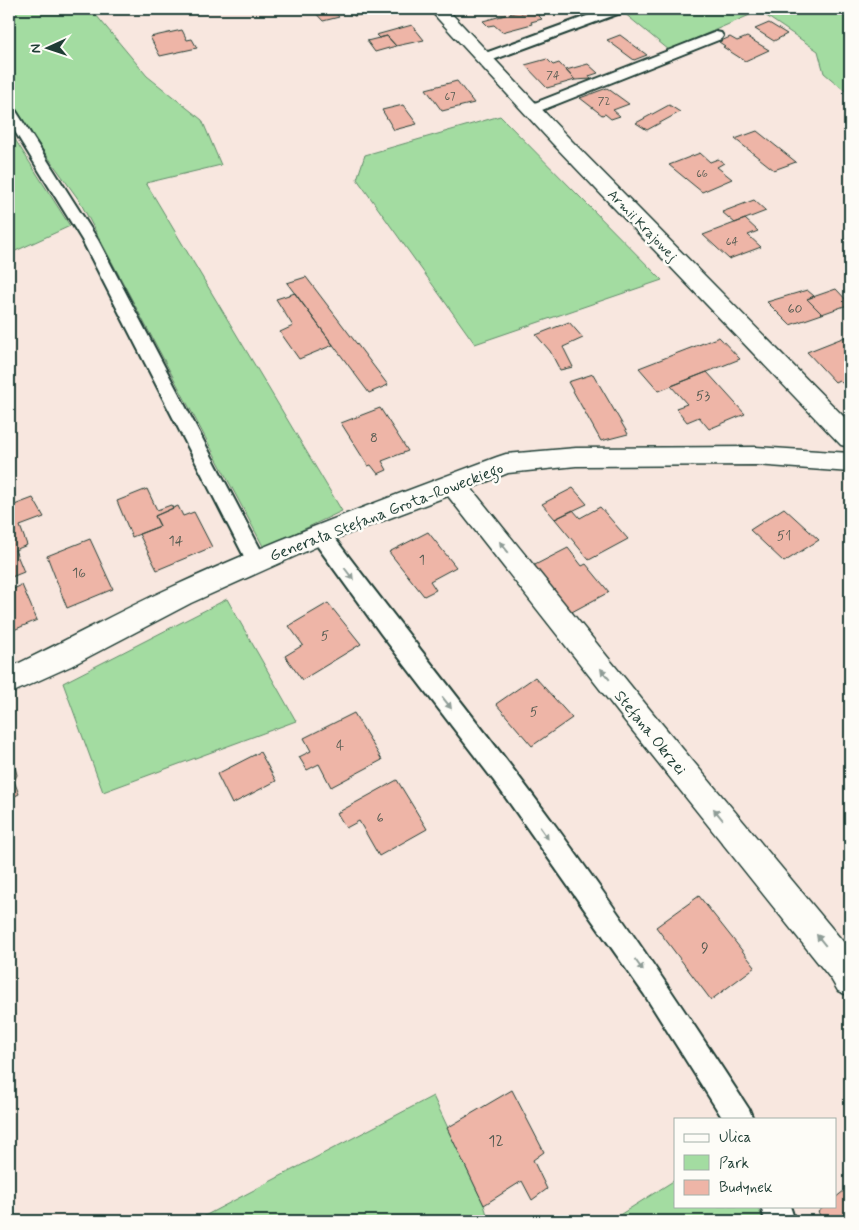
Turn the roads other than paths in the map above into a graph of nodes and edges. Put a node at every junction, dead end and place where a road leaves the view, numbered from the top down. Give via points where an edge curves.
1 (438, 9) edge
2 (618, 9) edge
3 (716, 36) dead end
4 (485, 58) junction
5 (532, 109) junction
6 (9, 111) edge
7 (850, 438) edge
8 (850, 463) edge
9 (453, 484) junction
10 (320, 534) junction
11 (257, 562) junction
12 (9, 681) edge
13 (850, 979) edge
14 (738, 1118) edge
15 (776, 1208) edge
16 (780, 1221) edge

1 - 4 street, Armii Krajowej
2 - 4 lane
3 - 5 lane
4 - 5 street, Armii Krajowej
5 - 7 street, Armii Krajowej
6 - 11 lane via 90,240
8 - 9 street, Generała Stefana Grota-Roweckiego via 756,456 576,457 506,464
9 - 10 street, Generała Stefana Grota-Roweckiego
13 -> 9 street, Stefana Okrzei
10 - 11 street, Generała Stefana Grota-Roweckiego
10 -> 14 lane via 502,773 653,985
11 - 12 street, Generała Stefana Grota-Roweckiego via 182,595 61,658
15 - 16 lane

